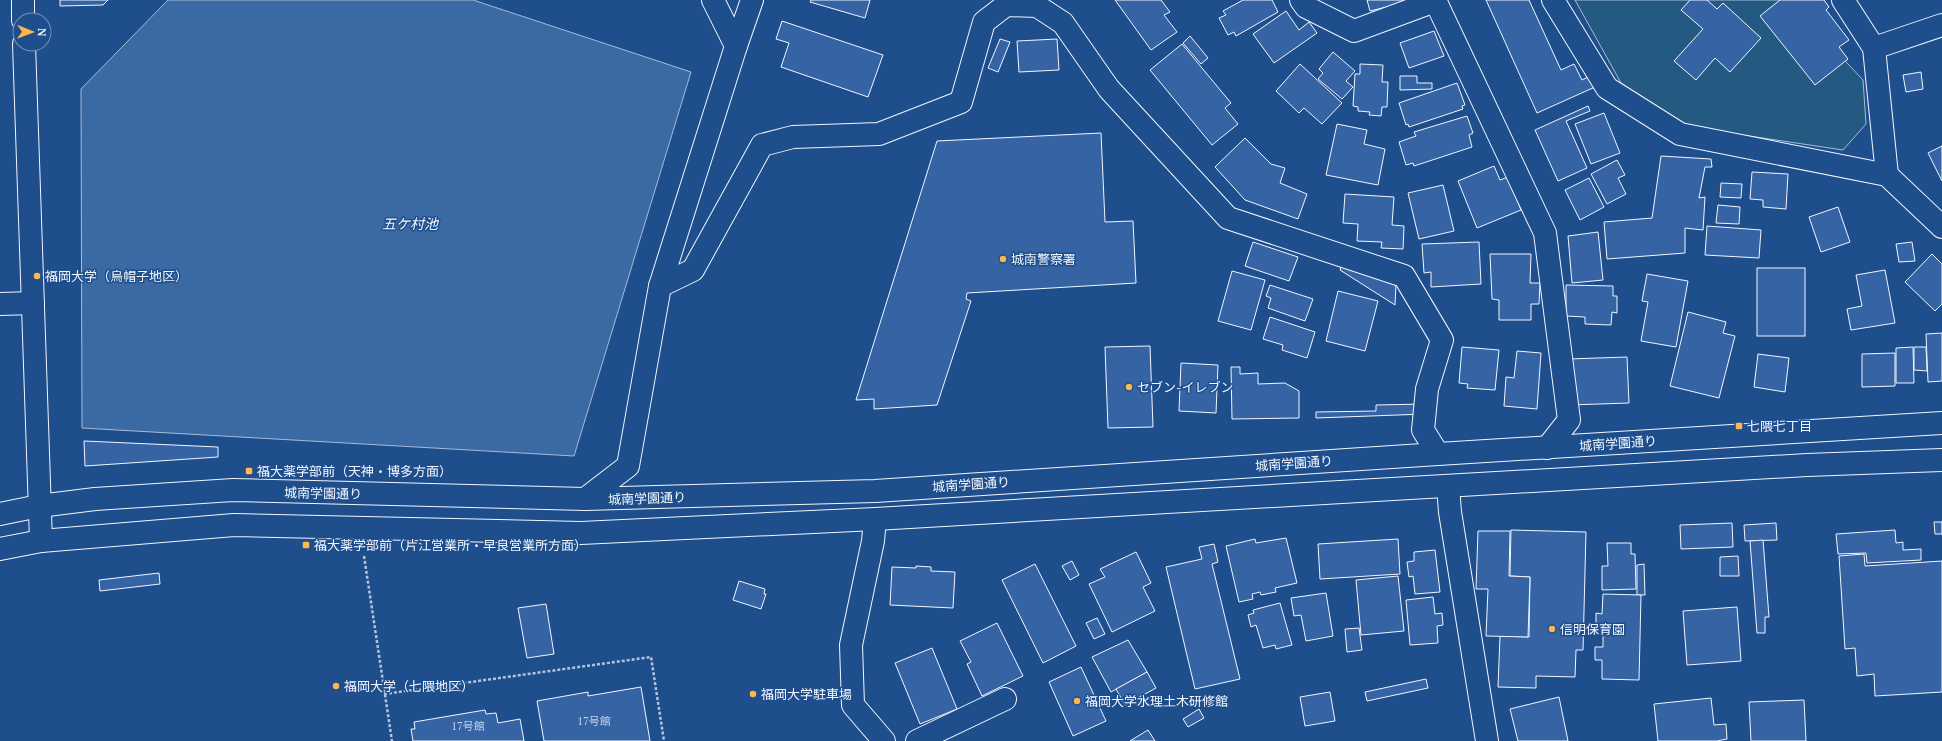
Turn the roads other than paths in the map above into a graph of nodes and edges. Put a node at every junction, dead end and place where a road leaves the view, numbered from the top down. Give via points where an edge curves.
1 (23, 0) edge
2 (713, 0) edge
3 (752, 0) edge
4 (1301, 0) edge
5 (1435, 0) edge
6 (1553, 0) edge
7 (1843, 0) edge
8 (23, 12) edge
9 (1942, 25) edge
10 (736, 46) junction
11 (1874, 48) junction
12 (24, 52) edge
13 (1888, 175) junction
14 (1942, 227) edge
15 (660, 286) junction
16 (33, 303) junction
17 (0, 304) edge
18 (1942, 423) edge
19 (1547, 448) junction
20 (1438, 454) junction
21 (1942, 460) edge
22 (1448, 486) junction
23 (585, 499) junction
24 (39, 506) junction
25 (0, 514) edge
26 (875, 520) junction
27 (41, 540) junction
28 (0, 549) edge
29 (1005, 699) dead end
30 (884, 741) edge
31 (917, 741) edge
32 (1487, 741) edge

1 - 8 street
2 - 10 street
3 - 10 street
4 - 5 street via 1306,7 1354,31
5 - 19 street via 1544,233 1569,420
6 - 13 street via 1607,88 1680,134
7 - 11 street
9 - 11 street
10 - 15 street
11 - 13 street
12 - 16 street
13 - 14 street
15 - 20 street via 693,270 762,145 793,137 879,134 961,102 984,22 1006,5 1037,6 1063,23 1109,89 1228,218 1404,276 1442,340 1427,389 1423,430
15 - 23 street via 628,466
16 - 17 street
16 - 24 street
18 - 19 street, 城南学園通り
19 - 20 street, 城南学園通り
20 - 23 street, 城南学園通り via 875,491
21 - 22 street
22 - 26 street
22 - 32 street via 1451,520
23 - 24 street, 城南学園通り via 233,490 95,499
24 - 25 street, 城南学園通り
24 - 27 street
26 - 27 street via 581,533 234,525
26 - 30 street via 851,645 853,705
27 - 28 street
29 - 31 street

